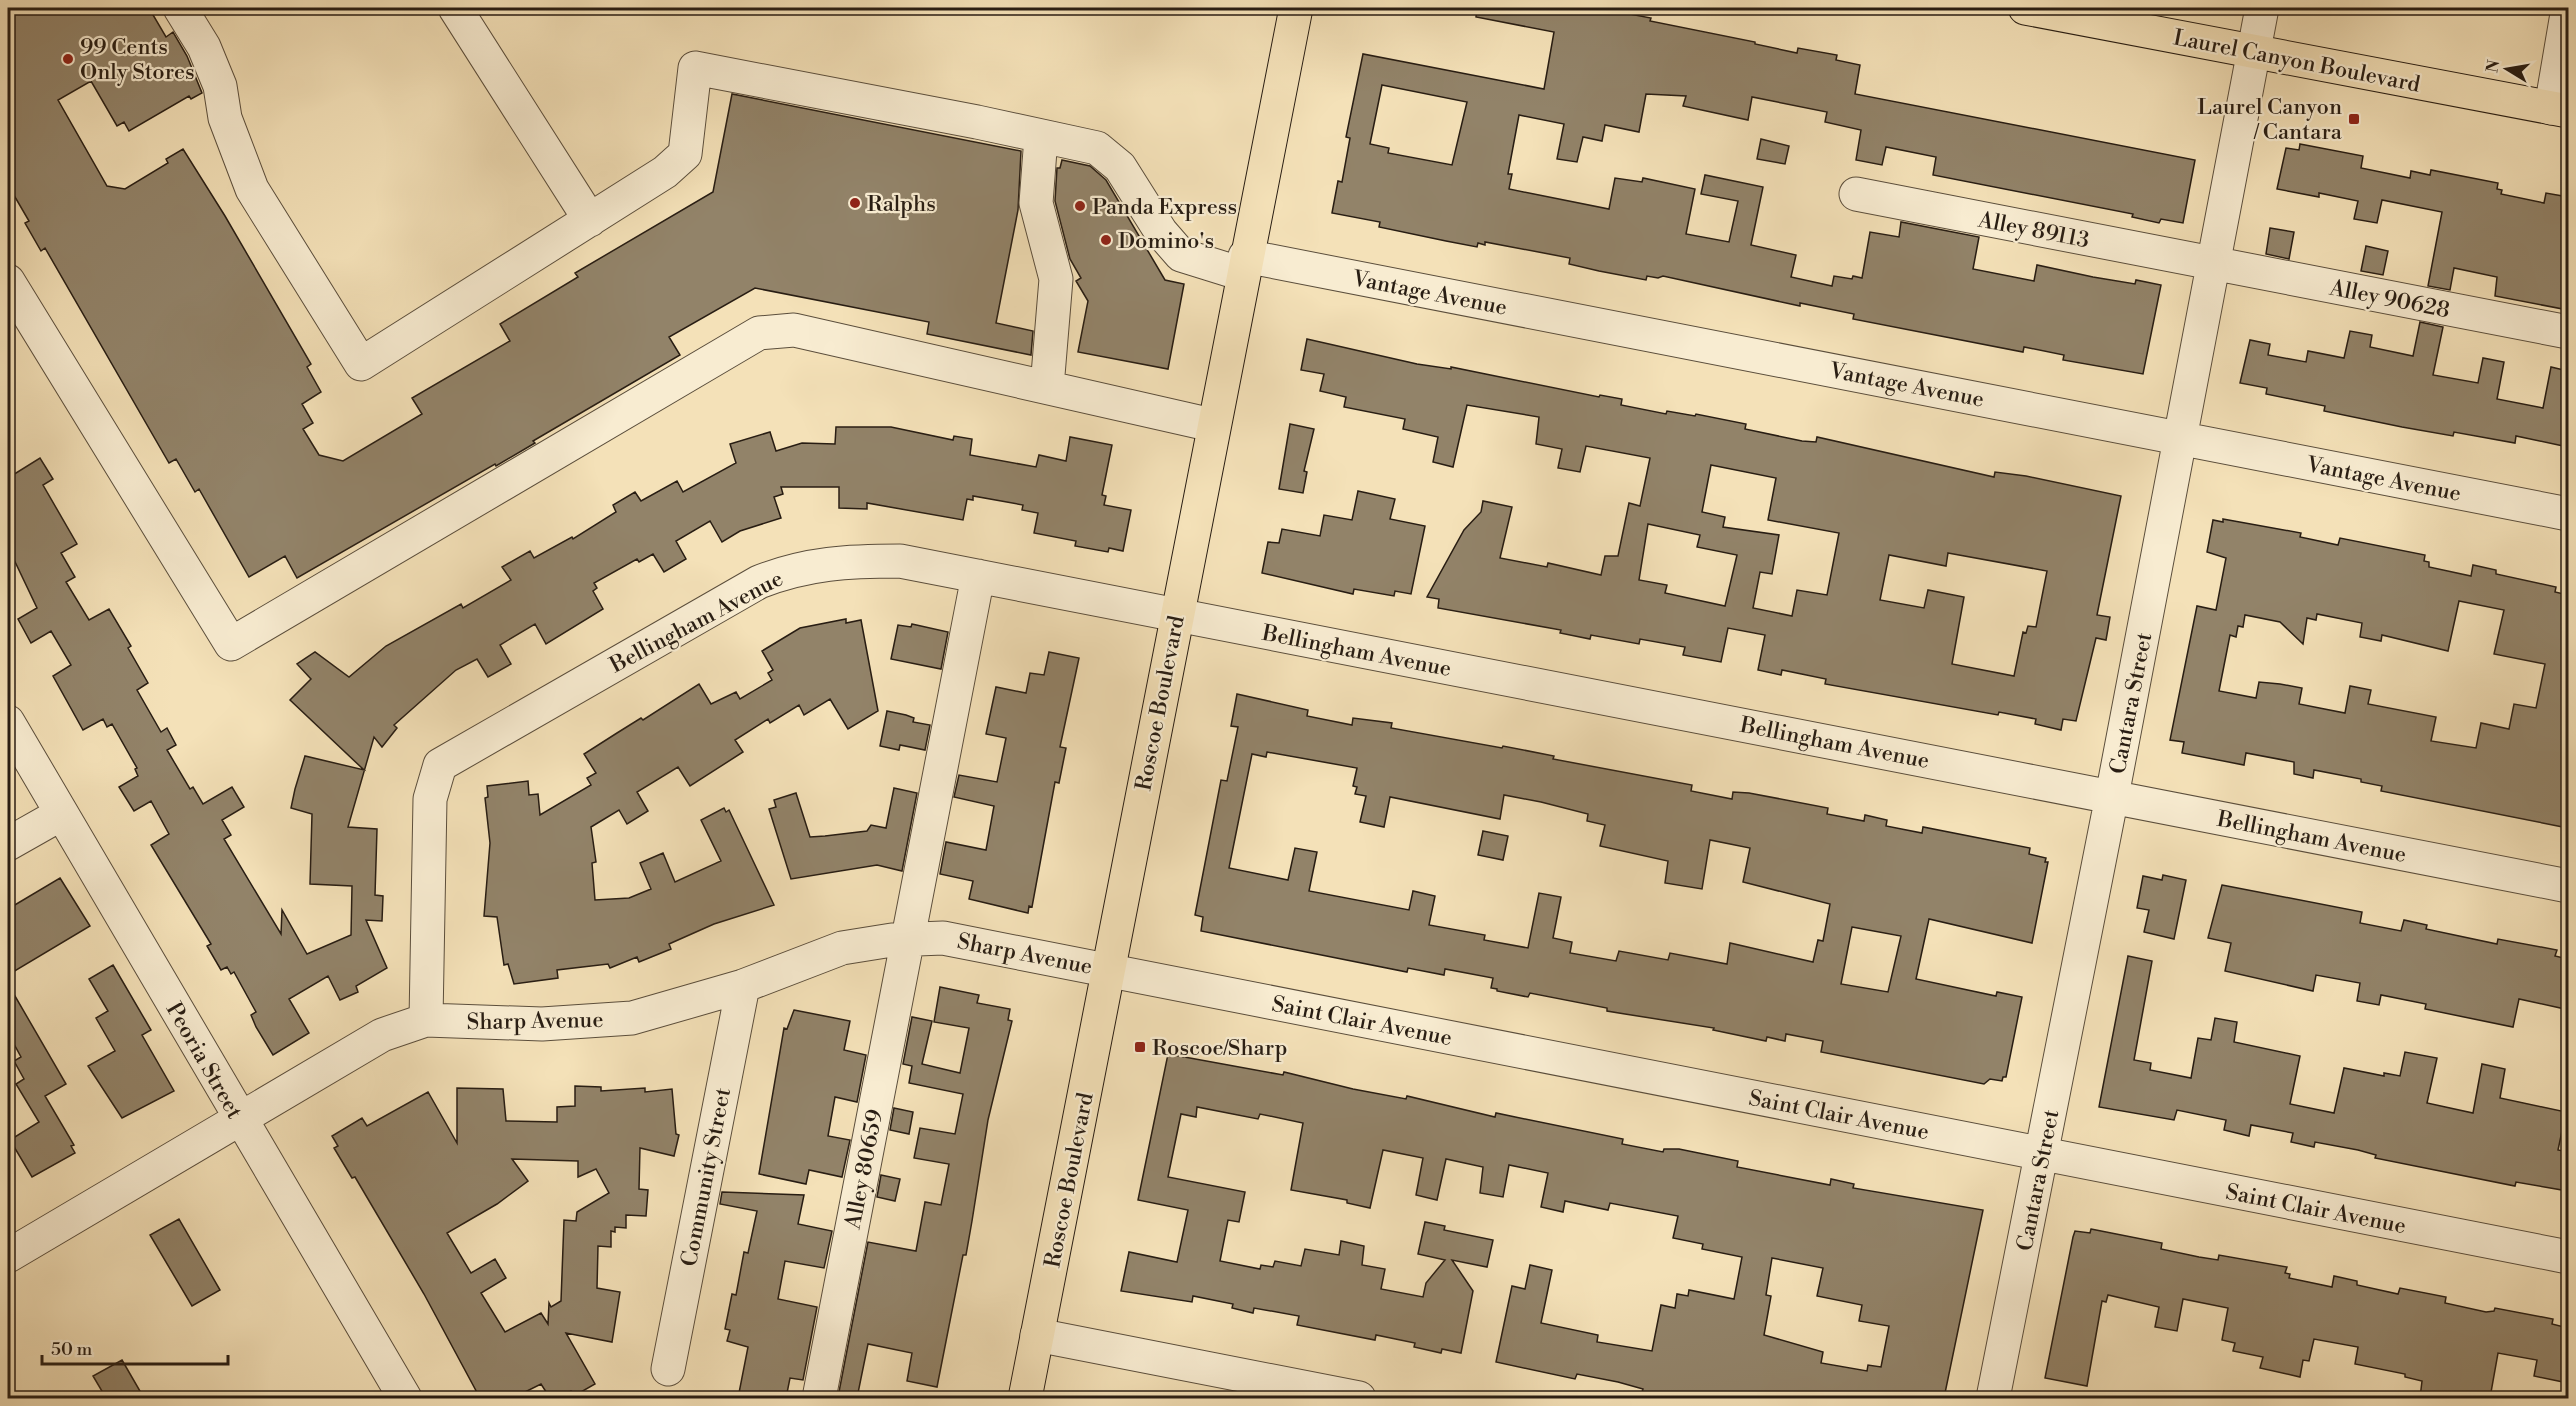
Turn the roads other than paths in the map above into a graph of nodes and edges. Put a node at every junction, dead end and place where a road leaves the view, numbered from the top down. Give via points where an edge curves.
1 (180, 8) edge
2 (455, 8) edge
3 (1296, 8) edge
4 (2025, 8) edge
5 (2262, 8) edge
6 (2568, 8) edge
7 (2253, 52) junction
8 (2560, 110) edge
9 (1041, 137) junction
10 (1856, 194) dead end
11 (590, 220) junction
12 (2212, 264) junction
13 (1244, 265) junction
14 (8, 281) edge
15 (2568, 332) edge
16 (1047, 387) junction
17 (1212, 425) junction
18 (2179, 437) junction
19 (2568, 514) edge
20 (978, 576) junction
21 (1176, 614) junction
22 (8, 722) edge
23 (2112, 796) junction
24 (61, 814) junction
25 (8, 844) edge
26 (2568, 886) edge
27 (907, 939) junction
28 (1110, 970) junction
29 (743, 986) junction
30 (426, 1020) junction
31 (239, 1118) junction
32 (2043, 1154) junction
33 (8, 1256) edge
34 (2568, 1257) edge
35 (1037, 1335) junction
36 (668, 1369) dead end
37 (1234, 1386) edge
38 (405, 1398) edge
39 (819, 1398) edge
40 (1025, 1398) edge
41 (1359, 1398) edge
42 (1993, 1398) edge

1 - 11 street via 204,47 220,86 225,118 252,189 361,364
2 - 11 street
3 - 13 main road, Roscoe Boulevard
4 - 7 main road, Laurel Canyon Boulevard
5 - 7 street, Cantara Street
6 - 8 street
7 - 8 main road, Laurel Canyon Boulevard
7 - 12 street, Cantara Street
9 - 11 street, Vantage Avenue via 695,68 685,154 665,172
9 - 13 street, Vantage Avenue via 1097,148 1120,167 1180,255
9 - 16 street via 1036,203 1056,279
10 - 12 street, Alley 89113
12 - 15 street, Alley 90628
12 - 18 street, Cantara Street
13 - 17 main road, Roscoe Boulevard
13 - 18 street, Vantage Avenue
14 - 16 street via 231,644 759,333 794,330
16 - 17 street
17 - 21 main road, Roscoe Boulevard
18 - 19 street, Vantage Avenue
18 - 23 street, Cantara Street
20 - 21 street, Bellingham Avenue
20 - 27 street, Alley 80659
20 - 30 street, Bellingham Avenue via 900,561 831,562 791,570 759,582 440,765 430,799
21 - 23 street, Bellingham Avenue
21 - 28 main road, Roscoe Boulevard
22 - 24 street, Peoria Street
23 - 26 street, Bellingham Avenue
23 - 32 street, Cantara Street
24 - 25 street
24 - 31 street, Peoria Street
27 - 28 street, Sharp Avenue via 943,938
27 - 29 street, Sharp Avenue via 842,948
27 - 39 street, Alley 80659
28 - 32 street, Saint Clair Avenue
28 - 35 main road, Roscoe Boulevard
29 - 30 street, Sharp Avenue via 632,1018 542,1024
29 - 36 street, Community Street
30 - 31 street, Sharp Avenue via 382,1035
31 - 33 street, Sharp Avenue
31 - 38 street, Peoria Street
32 - 34 street, Saint Clair Avenue
32 - 42 street, Cantara Street
35 - 37 street
35 - 40 main road, Roscoe Boulevard
37 - 41 street

